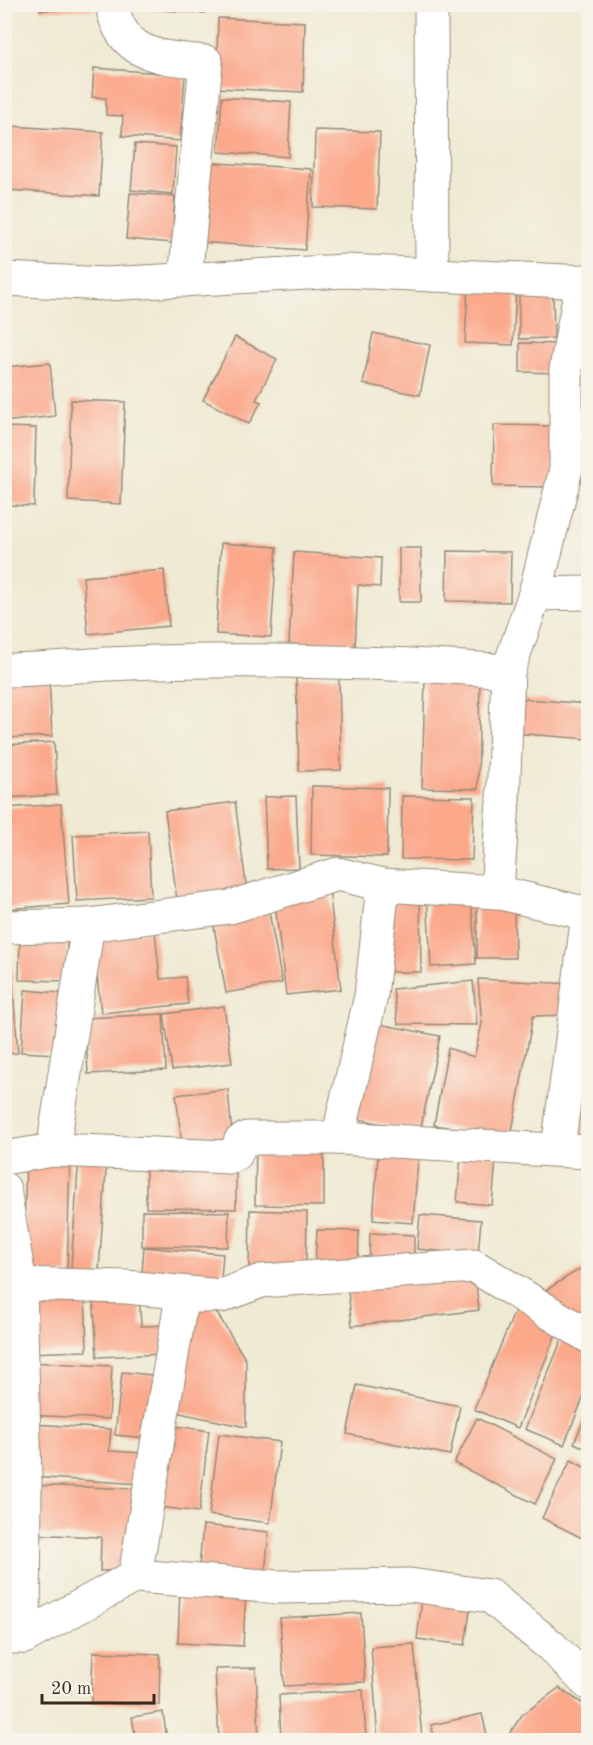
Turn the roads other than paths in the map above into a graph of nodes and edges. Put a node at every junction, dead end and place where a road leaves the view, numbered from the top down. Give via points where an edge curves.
1 (112, 4) edge
2 (431, 4) edge
3 (432, 275) junction
4 (4, 279) edge
5 (185, 279) junction
6 (585, 281) edge
7 (588, 593) edge
8 (535, 594) junction
9 (4, 670) edge
10 (508, 671) junction
11 (383, 885) junction
12 (497, 892) junction
13 (588, 914) edge
14 (88, 925) junction
15 (4, 927) edge
16 (338, 1138) junction
17 (53, 1150) junction
18 (573, 1150) edge
19 (4, 1158) edge
20 (4, 1189) edge
21 (20, 1284) junction
22 (221, 1296) junction
23 (588, 1336) edge
24 (135, 1576) junction
25 (14, 1637) edge
26 (588, 1683) edge

1 - 5 street via 114,19 134,48 160,57 206,62
2 - 3 street
3 - 5 street via 345,271
3 - 6 street
4 - 5 street via 106,284
6 - 8 street via 566,369 566,469
7 - 8 street
8 - 10 street
9 - 10 street via 318,660
10 - 12 street
11 - 12 street
11 - 14 street via 338,874 230,907
11 - 16 street via 371,996
12 - 13 street
13 - 18 street
14 - 15 street
14 - 17 street
16 - 17 street via 247,1138 230,1157
16 - 18 street
17 - 19 street
20 - 21 street
21 - 22 street via 126,1287
21 - 25 street via 25,1515
22 - 23 street via 261,1281 474,1266
22 - 24 street via 182,1296
24 - 25 street
24 - 26 street via 279,1587 410,1585 490,1596 551,1646

